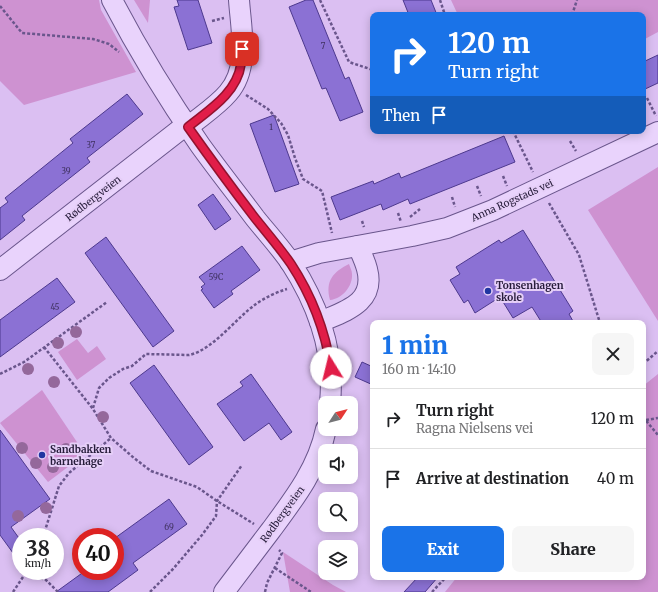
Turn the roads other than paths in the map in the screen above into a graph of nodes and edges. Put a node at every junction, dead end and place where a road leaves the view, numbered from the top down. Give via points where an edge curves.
1 (112, 0) edge
2 (235, 8) edge
3 (187, 126) junction
4 (658, 132) edge
5 (358, 246) junction
6 (290, 262) junction
7 (0, 270) edge
8 (320, 322) junction
9 (331, 396) edge
10 (324, 436) edge
11 (224, 592) edge

1 - 3 street via 165,93
2 - 3 street, Rødbergveien via 242,49 241,66 232,86 220,101
3 - 6 street
3 - 7 street, Rødbergveien
4 - 5 street, Anna Rogstads vei via 493,210 447,228
5 - 6 street, Anna Rogstads vei via 319,253
5 - 8 street via 367,268 369,289 358,304
6 - 8 street via 308,293
8 - 9 street via 331,368
10 - 11 street, Rødbergveien via 317,458 294,500

